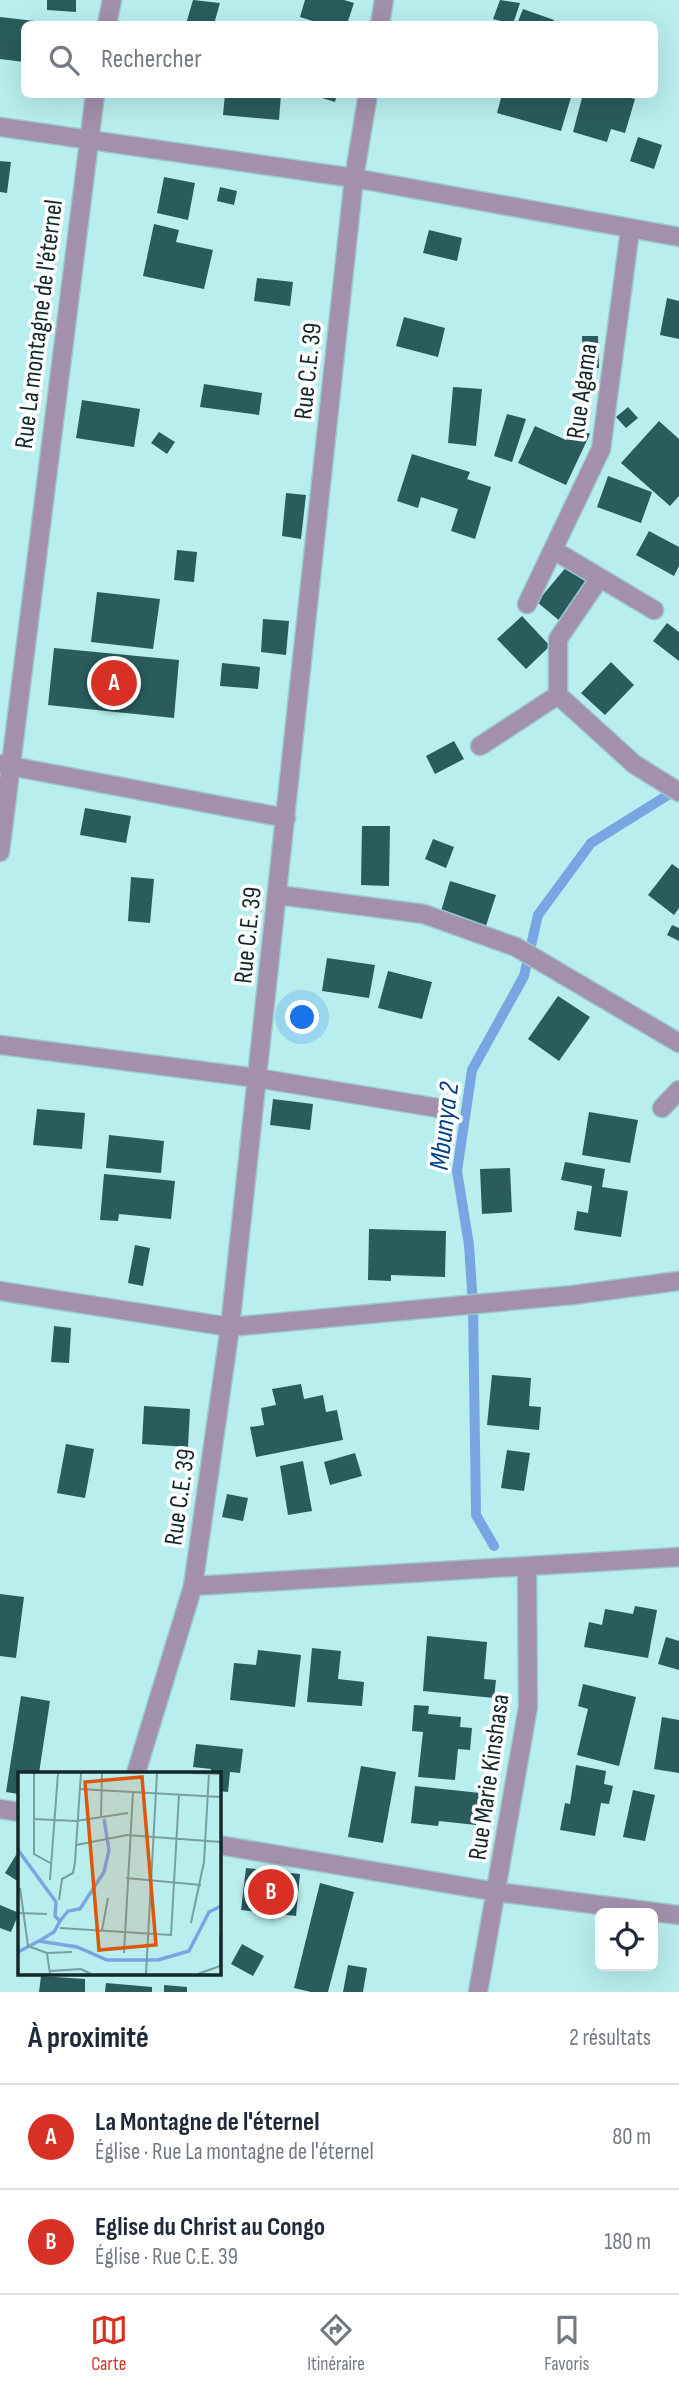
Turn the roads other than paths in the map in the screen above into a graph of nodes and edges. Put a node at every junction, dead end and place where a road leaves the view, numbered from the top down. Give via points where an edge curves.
1 (112, 0) edge
2 (384, 0) edge
3 (108, 21) edge
4 (380, 21) edge
5 (94, 98) edge
6 (367, 98) edge
7 (0, 127) edge
8 (87, 139) junction
9 (354, 178) junction
10 (630, 230) junction
11 (679, 237) edge
12 (555, 551) junction
13 (599, 579) junction
14 (527, 604) dead end
15 (654, 610) dead end
16 (558, 695) junction
17 (480, 746) dead end
18 (6, 765) edge
19 (679, 792) edge
20 (286, 818) junction
21 (0, 852) edge
22 (278, 894) junction
23 (679, 1043) edge
24 (0, 1045) edge
25 (257, 1078) junction
26 (679, 1090) edge
27 (438, 1108) dead end
28 (662, 1108) dead end
29 (679, 1281) edge
30 (0, 1291) edge
31 (230, 1327) junction
32 (679, 1557) edge
33 (527, 1567) junction
34 (193, 1586) junction
35 (136, 1772) edge
36 (0, 1809) edge
37 (18, 1812) edge
38 (220, 1845) edge
39 (497, 1892) junction
40 (679, 1915) edge
41 (478, 1992) edge

1 - 3 street
2 - 4 street
5 - 8 street, Rue La montagne de l'éternel
6 - 9 street, Rue C.E. 39
7 - 8 street
8 - 9 street
8 - 18 street, Rue La montagne de l'éternel
9 - 10 street
9 - 20 street, Rue C.E. 39
10 - 11 street
10 - 12 street, Rue Agama via 601,449
12 - 13 street
12 - 14 street, Rue Agama
13 - 15 street
13 - 16 street via 558,639
16 - 17 street
16 - 19 street via 634,764
18 - 20 street
18 - 21 street, Rue La montagne de l'éternel
20 - 22 street, Rue C.E. 39
22 - 23 street via 424,914 516,947
22 - 25 street, Rue C.E. 39
24 - 25 street
25 - 27 street
25 - 31 street, Rue C.E. 39
26 - 28 street
29 - 31 street via 548,1298
30 - 31 street
31 - 34 street, Rue C.E. 39
32 - 33 street
33 - 34 street
33 - 39 street, Rue Marie Kinshasa via 528,1707
34 - 35 street, Rue C.E. 39
36 - 37 street
38 - 39 street
39 - 40 street
39 - 41 street, Rue Marie Kinshasa

